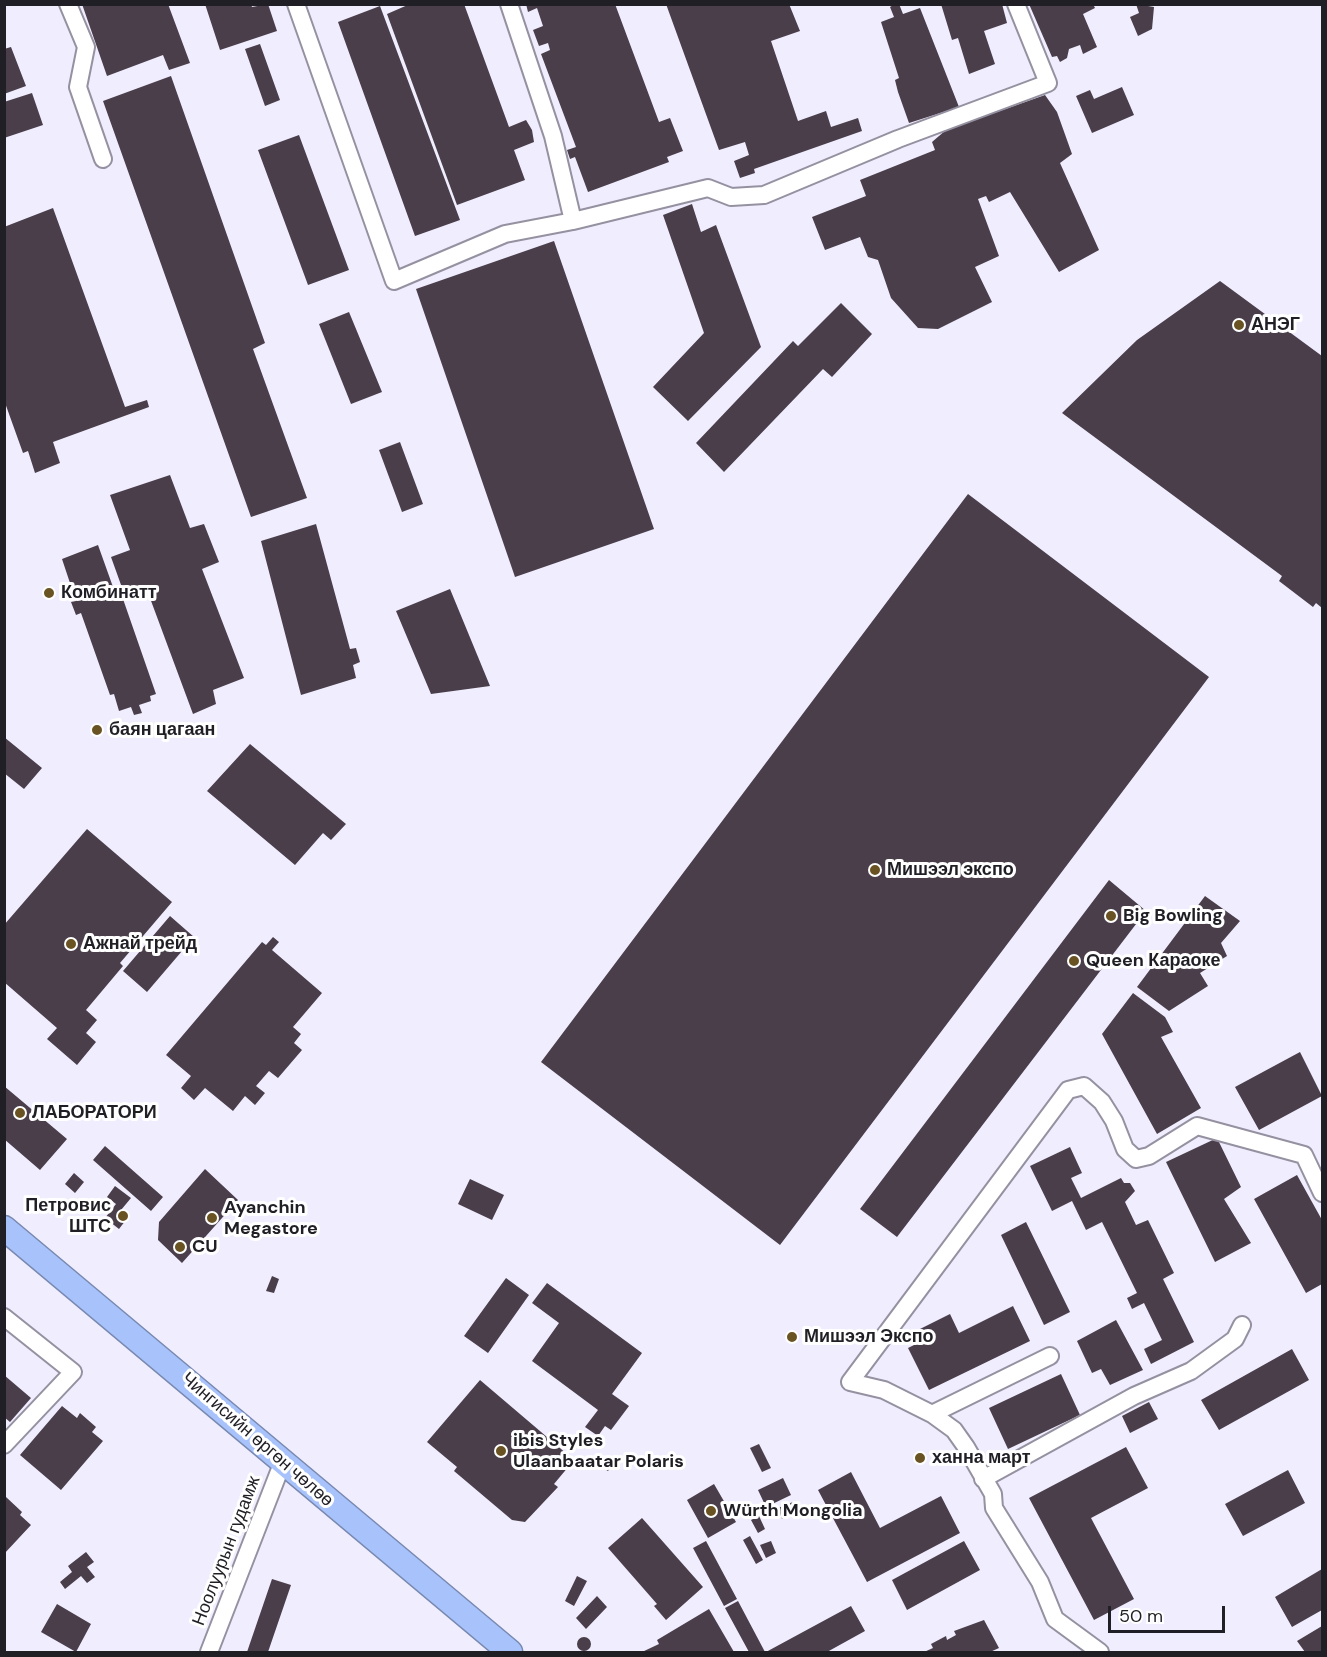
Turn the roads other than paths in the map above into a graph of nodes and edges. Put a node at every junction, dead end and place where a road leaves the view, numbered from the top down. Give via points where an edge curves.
1 (68, 4) edge
2 (296, 4) edge
3 (508, 4) edge
4 (1016, 4) edge
5 (103, 159) dead end
6 (573, 221) junction
7 (1323, 1194) edge
8 (4, 1228) edge
9 (4, 1317) edge
10 (1242, 1325) dead end
11 (1050, 1356) dead end
12 (932, 1414) junction
13 (4, 1445) edge
14 (282, 1464) junction
15 (982, 1479) junction
16 (209, 1653) edge
17 (510, 1653) edge
18 (1100, 1653) edge

1 - 5 street via 86,47 78,87
2 - 6 street via 394,281 505,234
3 - 6 street via 553,136
4 - 6 street via 1048,83 764,195 731,196 708,188
7 - 12 street via 1304,1155 1197,1126 1137,1160 1125,1149 1102,1102 1084,1086 1068,1089 850,1382 884,1390
8 - 14 highway, Чингисийн өргөн чөлөө
9 - 13 street via 73,1372
10 - 15 street via 1235,1339 1191,1371 1134,1396
11 - 12 street
12 - 15 street via 954,1430
14 - 16 street, Ноолуурын гудамж
14 - 17 highway, Чингисийн өргөн чөлөө
15 - 18 street via 993,1494 994,1508 1040,1582 1055,1619

